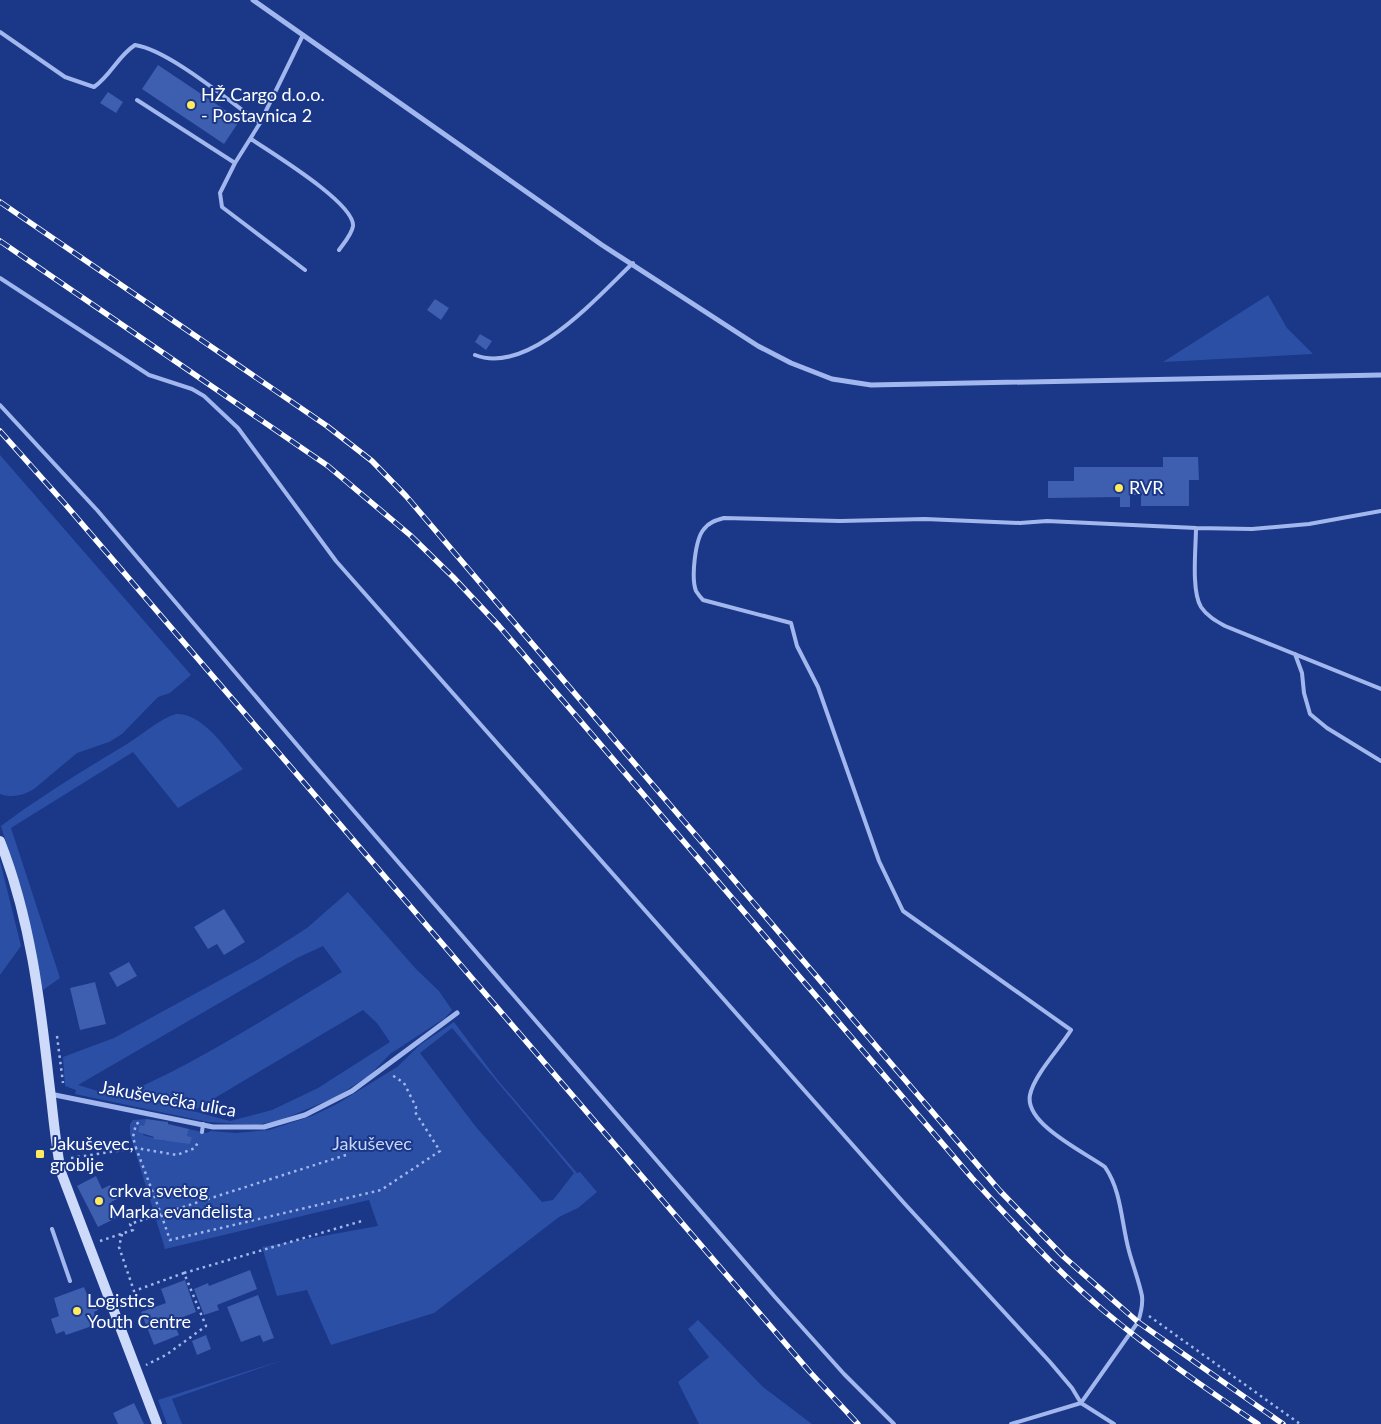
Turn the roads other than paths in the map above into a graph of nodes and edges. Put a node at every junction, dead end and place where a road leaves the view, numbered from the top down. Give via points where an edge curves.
1 (253, 0) edge
2 (0, 32) edge
3 (303, 35) junction
4 (137, 100) dead end
5 (260, 124) junction
6 (251, 139) junction
7 (235, 163) junction
8 (339, 250) dead end
9 (633, 263) junction
10 (305, 270) dead end
11 (0, 278) edge
12 (475, 355) dead end
13 (1381, 375) edge
14 (0, 405) edge
15 (1381, 511) edge
16 (1196, 528) junction
17 (1295, 654) junction
18 (1381, 689) edge
19 (1381, 761) edge
20 (0, 841) edge
21 (457, 1013) dead end
22 (50, 1094) junction
23 (203, 1124) junction
24 (202, 1132) road end
25 (52, 1229) dead end
26 (70, 1281) dead end
27 (1081, 1403) junction
28 (1019, 1423) edge
29 (157, 1424) edge
30 (894, 1424) edge
31 (1010, 1424) edge
32 (1114, 1424) edge

1 - 3 street
2 - 5 lane via 65,77 94,87 112,72 124,52 135,45 147,47 170,59
3 - 5 lane
3 - 9 street via 602,245
4 - 7 lane
5 - 6 lane
6 - 7 lane
6 - 8 lane via 346,208 353,228
7 - 10 lane via 220,193 222,207
9 - 12 lane via 562,330 508,357 488,360
9 - 13 street via 766,350 832,379 871,385
11 - 27 lane via 149,375 192,388 238,428 336,561 904,1203 1050,1362
14 - 30 lane via 97,510 308,759 762,1282 844,1374
15 - 16 lane via 1300,525 1252,529
16 - 17 lane via 1195,572 1200,605 1210,617 1225,626
16 - 27 lane via 1047,521 724,518 713,522 702,532 694,571 696,591 703,600 791,623 797,646 818,687 879,861 903,912 1070,1030 1031,1092 1031,1106 1036,1117 1052,1131 1105,1167 1111,1175 1142,1295 1142,1311 1135,1328
17 - 18 lane
17 - 19 lane via 1310,714
20 - 22 main road via 10,867 32,957
21 - 23 street, Jakuševečka ulica via 352,1091 324,1106 264,1127
22 - 23 street, Jakuševečka ulica
22 - 29 main road via 61,1172
23 - 24 lane
25 - 26 lane
27 - 28 lane
27 - 32 lane
28 - 31 lane

